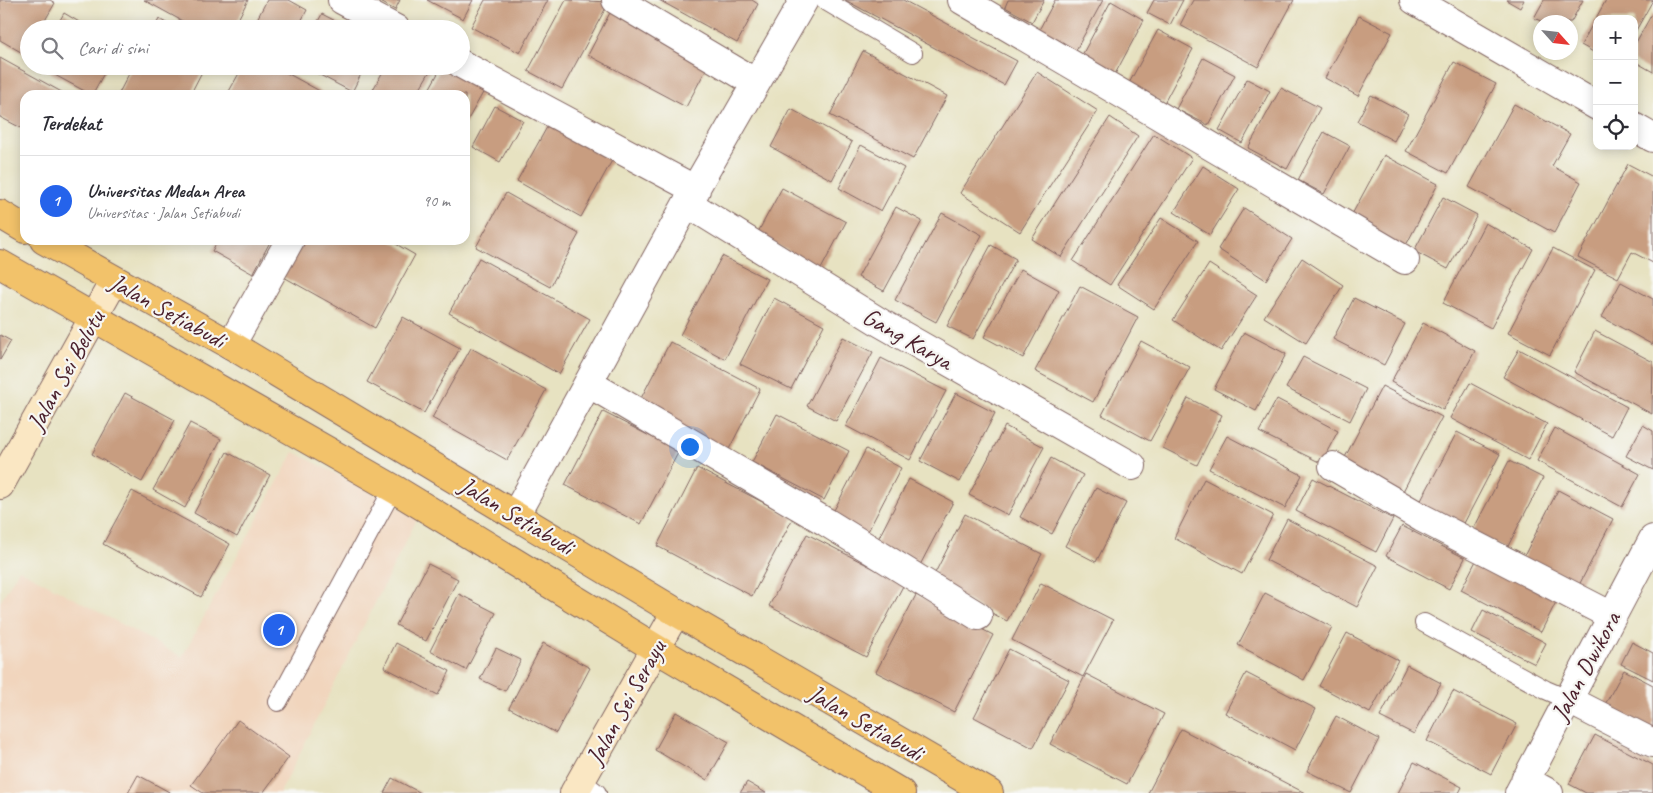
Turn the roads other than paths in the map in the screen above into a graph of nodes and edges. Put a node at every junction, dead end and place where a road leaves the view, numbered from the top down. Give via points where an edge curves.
1 (342, 0) edge
2 (616, 0) edge
3 (804, 0) edge
4 (824, 0) edge
5 (962, 0) edge
6 (1414, 0) edge
7 (379, 20) edge
8 (913, 52) dead end
9 (470, 69) edge
10 (756, 83) junction
11 (1595, 105) edge
12 (1638, 129) edge
13 (1653, 138) edge
14 (692, 196) junction
15 (0, 214) edge
16 (20, 226) edge
17 (53, 245) edge
18 (287, 245) edge
19 (1406, 260) dead end
20 (0, 264) edge
21 (114, 281) junction
22 (94, 319) junction
23 (231, 345) junction
24 (588, 382) junction
25 (1132, 466) dead end
26 (1333, 466) dead end
27 (0, 485) edge
28 (396, 490) junction
29 (516, 514) junction
30 (1653, 539) edge
31 (676, 612) junction
32 (978, 616) dead end
33 (1612, 616) junction
34 (1424, 623) dead end
35 (655, 648) junction
36 (1567, 699) junction
37 (278, 702) dead end
38 (1653, 743) edge
39 (584, 789) edge
40 (1531, 789) edge
41 (902, 793) edge
42 (989, 793) edge

1 - 7 street
2 - 10 street
3 - 10 street
4 - 8 lane
5 - 19 street
6 - 11 street
9 - 14 street, Gang Karya
10 - 14 street
12 - 13 street
14 - 24 street
14 - 25 street, Gang Karya via 881,323
15 - 16 main road
17 - 21 main road, Jalan Setiabudi
18 - 23 street
20 - 22 main road, Jalan Setiabudi
21 - 22 street, Jalan Sei Belutu
21 - 23 main road, Jalan Setiabudi
22 - 27 street, Jalan Sei Belutu
22 - 28 main road, Jalan Setiabudi
23 - 29 main road, Jalan Setiabudi
24 - 29 street
24 - 32 street
26 - 33 street via 1422,518
28 - 35 main road, Jalan Setiabudi
28 - 37 lane via 387,500
29 - 31 main road, Jalan Setiabudi
30 - 33 street, Jalan Dwikora
31 - 35 street, Jalan Sei Serayu
31 - 42 main road, Jalan Setiabudi
33 - 36 street, Jalan Dwikora
34 - 36 lane
35 - 39 street, Jalan Sei Serayu
35 - 41 main road, Jalan Setiabudi
36 - 38 street
36 - 40 street, Jalan Dwikora

